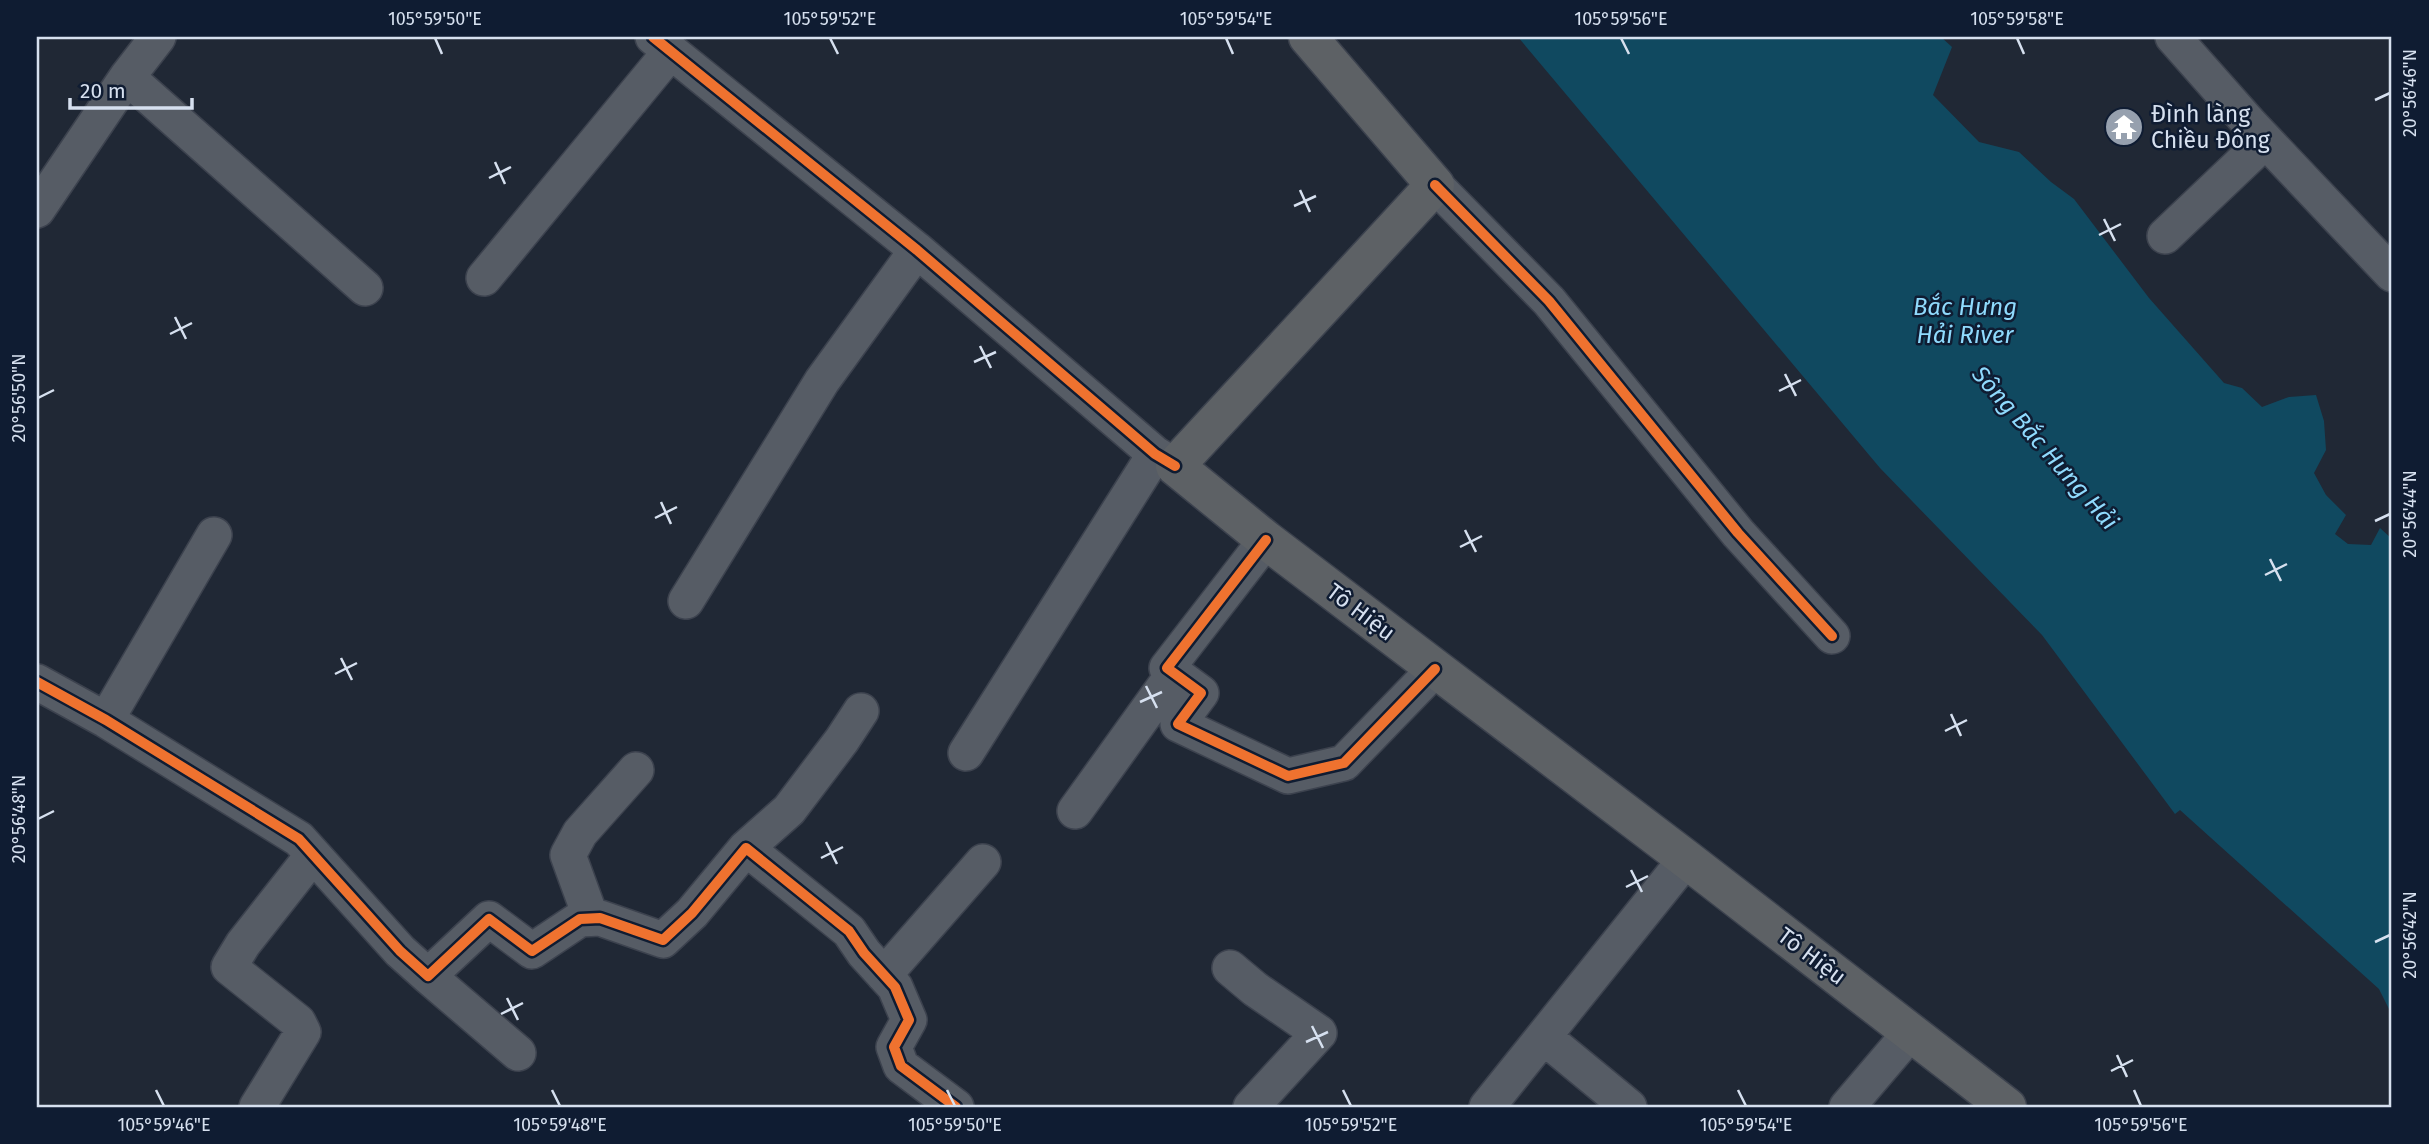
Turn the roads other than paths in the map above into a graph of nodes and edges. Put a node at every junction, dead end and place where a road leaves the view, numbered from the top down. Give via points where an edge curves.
1 (158, 37) edge
2 (1308, 37) edge
3 (2173, 37) edge
4 (662, 44) edge
5 (127, 77) junction
6 (2265, 141) junction
7 (1435, 185) junction
8 (37, 211) edge
9 (2165, 236) dead end
10 (917, 250) junction
11 (2392, 274) edge
12 (484, 278) dead end
13 (365, 288) dead end
14 (1165, 460) junction
15 (214, 535) dead end
16 (1266, 540) junction
17 (686, 601) dead end
18 (1832, 636) dead end
19 (1435, 668) junction
20 (1175, 672) junction
21 (37, 682) edge
22 (861, 711) dead end
23 (106, 720) junction
24 (966, 753) dead end
25 (636, 770) dead end
26 (1075, 811) dead end
27 (746, 848) junction
28 (313, 855) junction
29 (1686, 859) junction
30 (983, 862) dead end
31 (592, 918) junction
32 (1230, 968) dead end
33 (884, 975) junction
34 (428, 976) junction
35 (1911, 1032) junction
36 (1544, 1037) junction
37 (518, 1053) dead end
38 (257, 1107) edge
39 (956, 1107) edge
40 (1251, 1107) edge
41 (1487, 1107) edge
42 (1629, 1107) edge
43 (1847, 1107) edge
44 (2007, 1107) edge

1 - 5 street
2 - 7 main road
3 - 6 street
4 - 10 street
4 - 12 street
5 - 8 street
5 - 13 street
6 - 9 street
6 - 11 street
7 - 14 main road
7 - 18 street via 1549,301 1738,533
10 - 14 street
10 - 17 street via 822,381
14 - 16 main road, Tô Hiệu
14 - 24 street
15 - 23 street
16 - 19 main road, Tô Hiệu
16 - 20 street via 1167,668
19 - 20 street via 1344,763 1288,776 1178,724 1201,693
19 - 29 main road, Tô Hiệu
20 - 26 street
21 - 23 street
22 - 27 street via 789,810
23 - 28 street via 299,839
25 - 31 street via 580,833 568,855
27 - 31 street via 663,940
27 - 33 street via 849,931
28 - 34 street
28 - 38 street via 229,967 299,1022 303,1032
29 - 35 main road, Tô Hiệu
29 - 36 street
30 - 33 street
31 - 34 street via 580,919 532,951 489,919
32 - 40 street via 1319,1033
33 - 39 street via 895,987 909,1020 894,1047 901,1066
34 - 37 street
35 - 43 street
35 - 44 main road, Tô Hiệu
36 - 41 street
36 - 42 street

